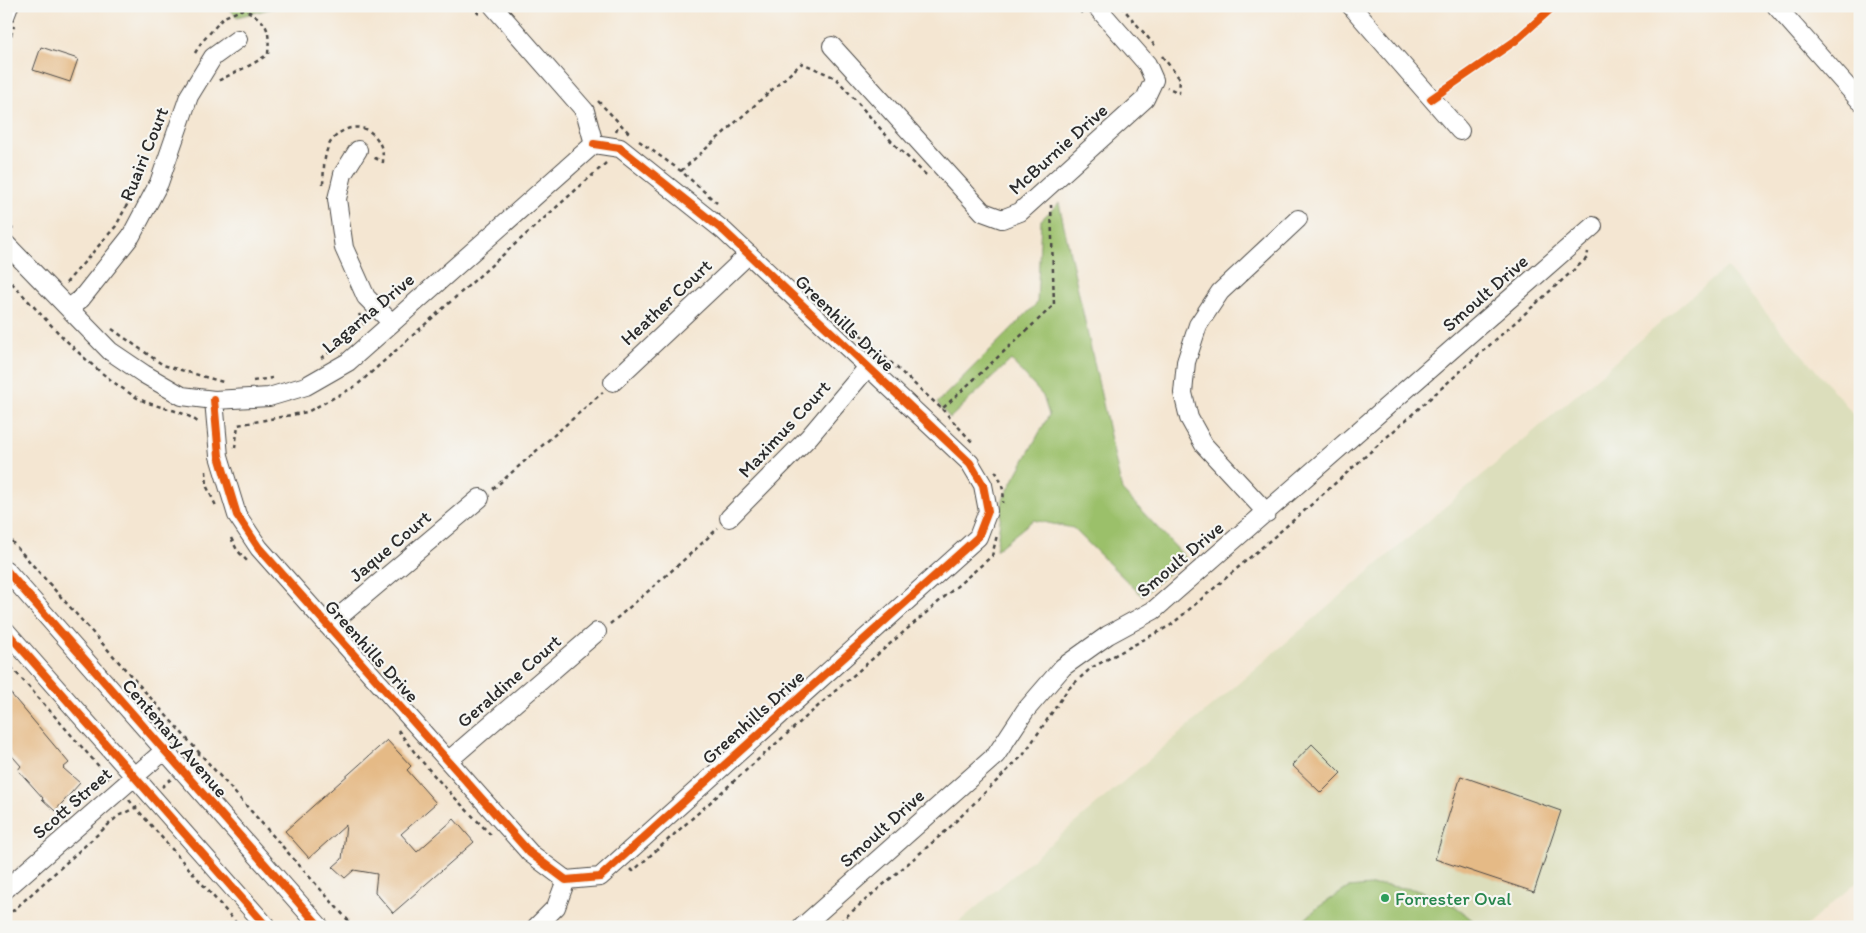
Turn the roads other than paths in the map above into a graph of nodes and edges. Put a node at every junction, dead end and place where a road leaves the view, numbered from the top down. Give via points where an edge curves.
1 (10, 6) edge
2 (493, 6) edge
3 (1351, 6) edge
4 (1776, 6) edge
5 (1096, 11) edge
6 (6, 14) edge
7 (238, 39) dead end
8 (832, 46) dead end
9 (1860, 101) edge
10 (1460, 131) dead end
11 (594, 144) junction
12 (358, 150) dead end
13 (1298, 219) dead end
14 (1593, 226) dead end
15 (6, 244) edge
16 (749, 254) junction
17 (69, 308) junction
18 (392, 323) junction
19 (868, 367) junction
20 (613, 382) road end
21 (214, 400) junction
22 (480, 498) road end
23 (1267, 513) junction
24 (729, 518) road end
25 (6, 570) edge
26 (328, 626) junction
27 (6, 632) edge
28 (598, 632) road end
29 (165, 750) junction
30 (448, 761) junction
31 (135, 776) junction
32 (566, 880) junction
33 (6, 888) edge
34 (267, 927) edge
35 (320, 927) edge
36 (536, 927) edge
37 (802, 927) edge

1 - 6 street
2 - 11 street via 585,111
3 - 10 street
4 - 9 street
5 - 8 street, McBurnie Drive via 1147,64 1154,80 1144,99 1020,212 1002,219 983,212
7 - 17 street, Ruairi Court via 213,57 189,96 159,183 131,236 82,299
11 - 16 street, Greenhills Drive via 620,148
11 - 18 street, Lagarna Drive
12 - 18 street via 343,174 337,199 344,248 366,297
13 - 23 street via 1220,292 1198,325 1185,370 1183,393 1189,418 1204,445
14 - 23 street, Smoult Drive
15 - 17 street, Lagarna Drive
16 - 19 street, Greenhills Drive
16 - 20 street, Heather Court
17 - 21 street, Lagarna Drive via 110,351 144,374 182,396
18 - 21 street, Lagarna Drive via 348,362 306,386 269,397
19 - 24 street, Maximus Court via 809,437
19 - 32 street, Greenhills Drive via 970,463 983,485 988,511 978,537 600,877
21 - 26 street, Greenhills Drive via 219,456 237,516 259,548
22 - 26 street, Jaque Court
23 - 37 street, Smoult Drive via 1154,610 1108,635 1063,667 1024,711 996,754
25 - 29 street, Centenary Avenue
26 - 30 street, Greenhills Drive
27 - 31 street
28 - 30 street, Geraldine Court
29 - 31 street, Scott Street
29 - 35 street, Centenary Avenue
30 - 32 street, Greenhills Drive via 530,853
31 - 33 street, Scott Street
31 - 34 street
32 - 36 street via 556,907

